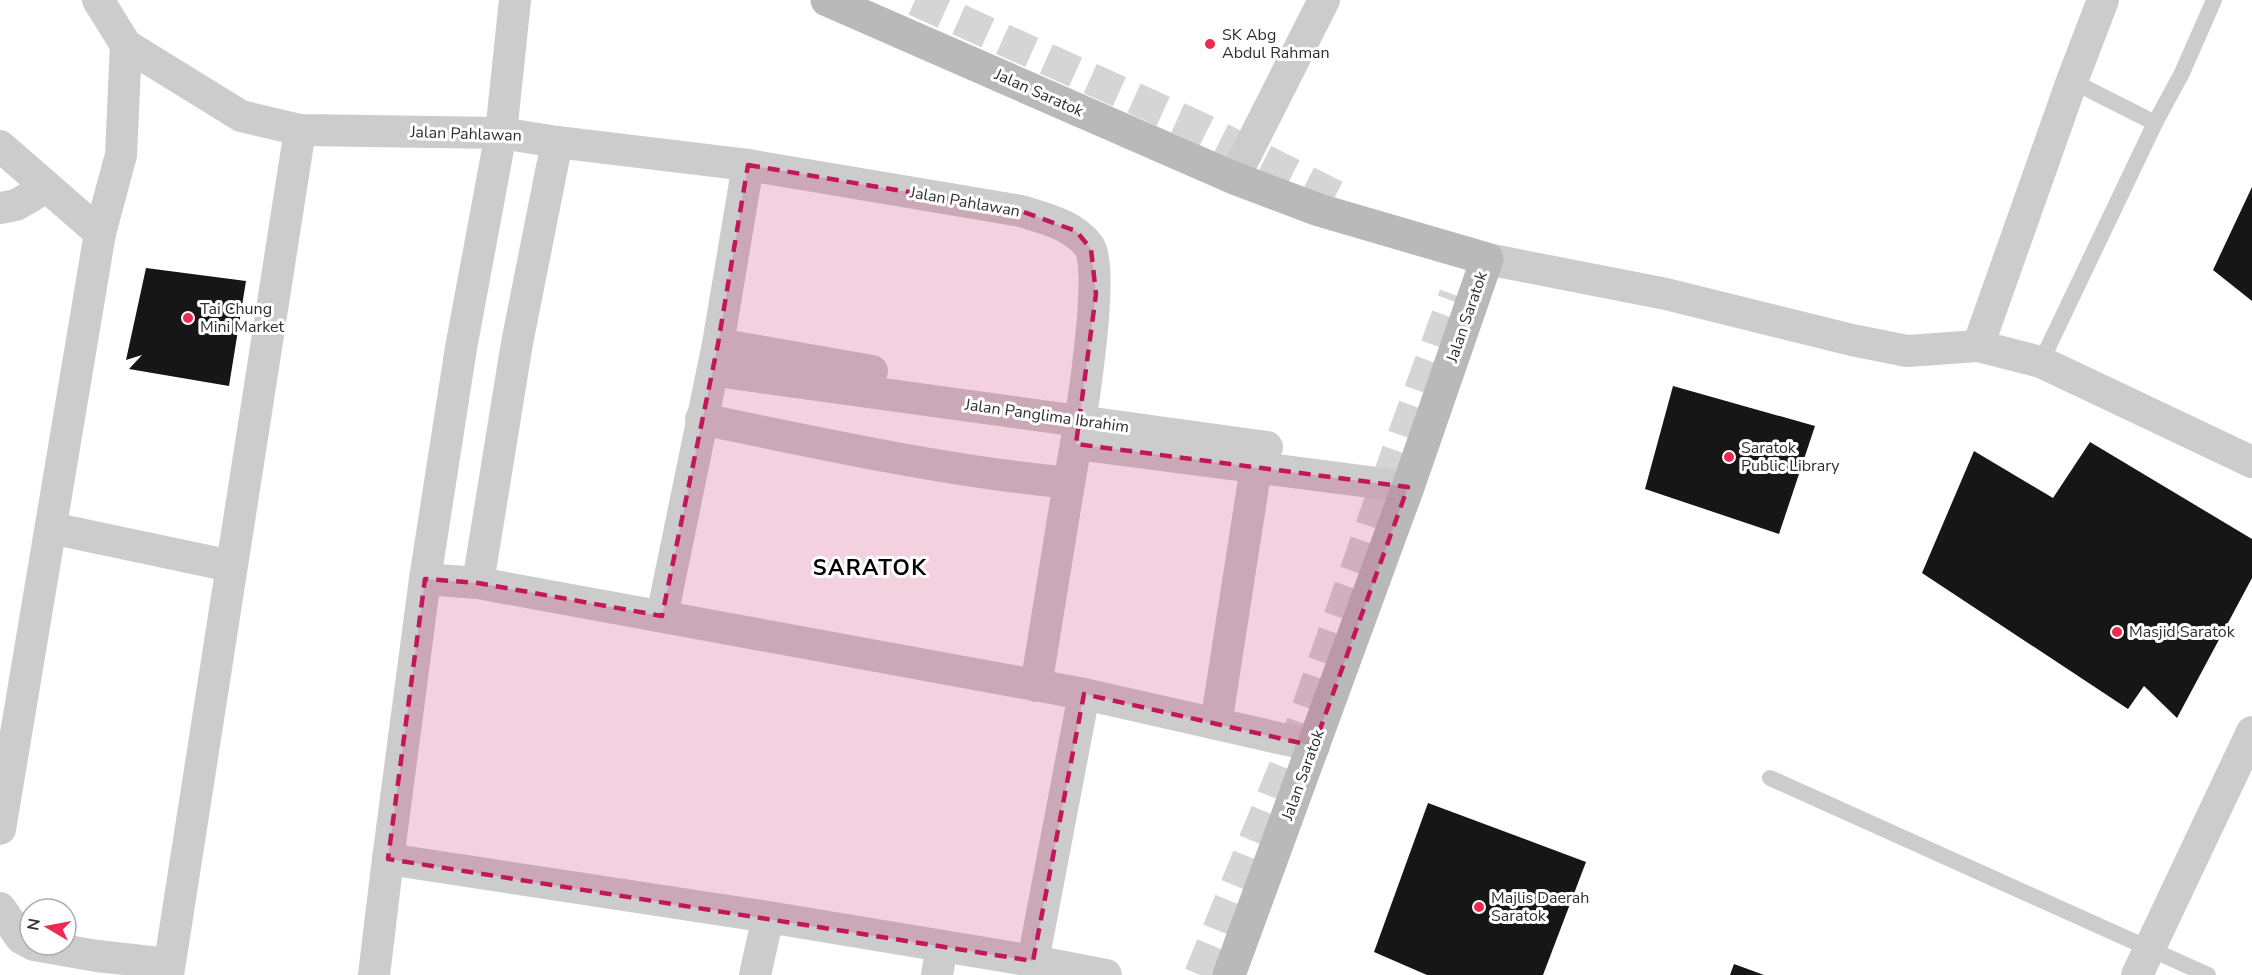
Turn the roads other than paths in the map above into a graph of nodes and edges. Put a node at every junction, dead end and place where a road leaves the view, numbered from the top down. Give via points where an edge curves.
1 (98, 0) edge
2 (515, 0) edge
3 (827, 0) edge
4 (1324, 0) edge
5 (2103, 0) edge
6 (2214, 0) edge
7 (126, 45) junction
8 (2072, 81) junction
9 (2155, 123) junction
10 (300, 130) junction
11 (501, 133) junction
12 (556, 142) junction
13 (0, 146) edge
14 (748, 165) junction
15 (1234, 178) junction
16 (47, 187) junction
17 (0, 208) edge
18 (100, 233) junction
19 (1487, 259) junction
20 (718, 344) junction
21 (1978, 346) junction
22 (2041, 362) junction
23 (731, 373) dead end
24 (1083, 409) junction
25 (701, 419) junction
26 (1076, 444) junction
27 (1363, 460) dead end
28 (2252, 462) edge
29 (1256, 467) junction
30 (1069, 483) junction
31 (1408, 488) junction
32 (51, 528) junction
33 (231, 566) junction
34 (425, 579) junction
35 (478, 583) junction
36 (662, 616) junction
37 (1036, 686) junction
38 (1084, 694) junction
39 (1216, 724) junction
40 (2252, 732) edge
41 (1314, 746) junction
42 (1770, 778) dead end
43 (0, 829) edge
44 (388, 859) junction
45 (0, 908) edge
46 (768, 917) junction
47 (18, 934) edge
48 (78, 953) edge
49 (939, 960) edge
50 (1034, 961) junction
51 (2143, 962) edge
52 (168, 969) edge
53 (374, 975) edge
54 (755, 975) edge
55 (1106, 975) edge
56 (1229, 975) edge
57 (2208, 975) edge

1 - 7 street
2 - 11 street
3 - 15 main road, Jalan Saratok
4 - 15 street
5 - 8 street
6 - 9 lane
7 - 10 street, Jalan Pahlawan via 241,116
7 - 18 street via 121,155
8 - 9 lane
8 - 21 street
9 - 22 lane
10 - 11 street, Jalan Pahlawan
10 - 33 street
11 - 12 street, Jalan Pahlawan
11 - 34 street via 460,348
12 - 14 street, Jalan Pahlawan
12 - 35 street via 517,343
13 - 16 street
14 - 20 street
14 - 24 street, Jalan Pahlawan via 1021,211 1076,231 1091,249 1096,294
15 - 19 main road, Jalan Saratok via 1319,210
16 - 17 street via 16,205
16 - 18 street
18 - 32 street
19 - 21 street via 1666,294 1907,351
19 - 31 main road, Jalan Saratok
20 - 24 street
20 - 25 street
21 - 22 street
22 - 28 street
23 - 27 street, Jalan Panglima Ibrahim
24 - 26 street, Jalan Pahlawan
25 - 30 street via 868,453
25 - 36 street
26 - 29 street
26 - 30 street, Jalan Pahlawan
29 - 31 street
29 - 39 street
30 - 37 street, Jalan Pahlawan
31 - 41 main road, Jalan Saratok
32 - 33 street
32 - 43 street
33 - 52 street
34 - 35 street
34 - 44 street
35 - 36 street
36 - 37 street
37 - 38 street
38 - 39 street
38 - 50 street
39 - 41 street
40 - 51 street
41 - 56 main road, Jalan Saratok
42 - 51 lane
44 - 46 street
44 - 53 street
45 - 47 street
46 - 49 street
46 - 54 street
48 - 52 street
49 - 50 street
50 - 55 street
51 - 57 lane

